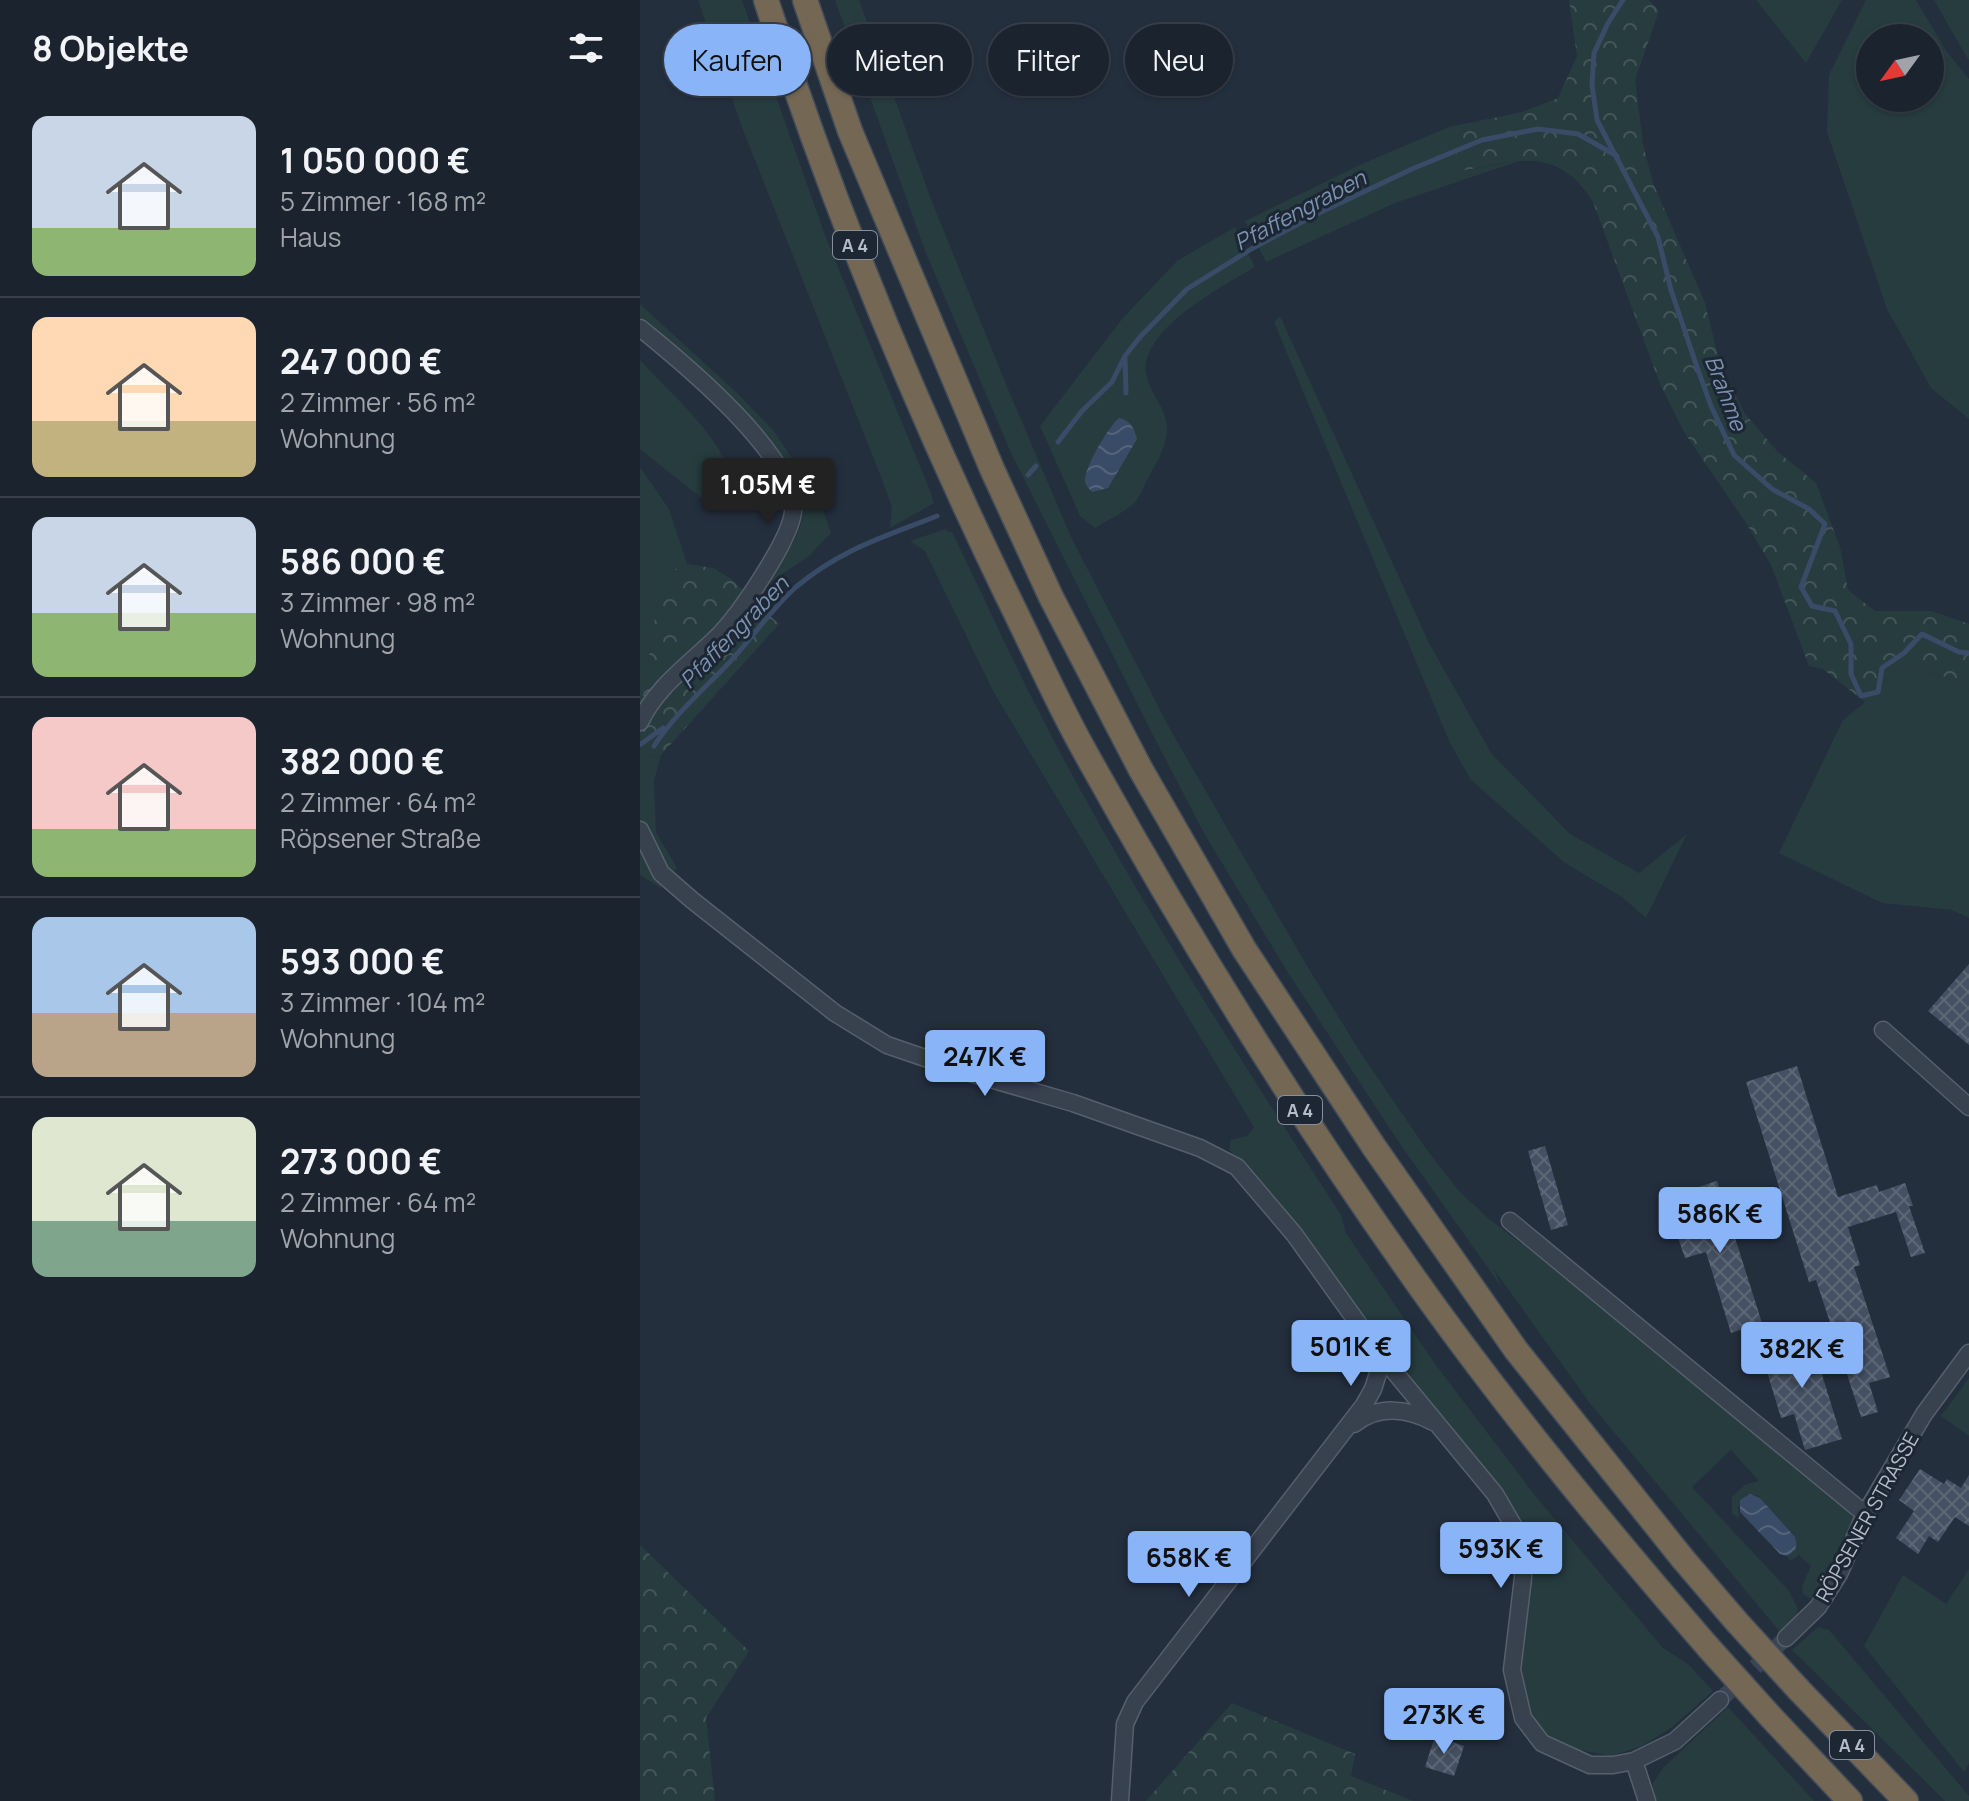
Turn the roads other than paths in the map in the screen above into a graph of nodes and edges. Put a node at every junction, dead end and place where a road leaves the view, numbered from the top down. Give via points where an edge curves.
1 (766, 0) edge
2 (805, 0) edge
3 (640, 328) edge
4 (640, 722) edge
5 (640, 830) edge
6 (1883, 1030) dead end
7 (1969, 1107) edge
8 (1510, 1221) dead end
9 (1969, 1353) edge
10 (1383, 1358) junction
11 (1437, 1424) junction
12 (1343, 1432) junction
13 (1865, 1514) junction
14 (1786, 1638) tunnel mouth
15 (1720, 1700) tunnel mouth
16 (1634, 1761) junction
17 (1120, 1801) edge
18 (1647, 1801) edge
19 (1850, 1801) edge
20 (1906, 1801) edge

1 - 19 highway, A 4, bridge via 870,284 955,487 1081,746 1240,1017 1410,1274 1490,1380 1708,1647
2 - 20 highway, A 4, bridge via 850,131 1007,504 1141,770 1244,949 1516,1350 1736,1621
3 - 4 street via 744,422 782,472 793,513 782,547 724,630 655,697
5 - 10 street via 661,873 835,1013 887,1045 1073,1103 1200,1148 1237,1167 1294,1234
6 - 7 street
8 - 13 street
9 - 13 street, RÖPSENER STRASSE via 1924,1414
10 - 11 street
10 - 12 street via 1373,1389
11 - 12 street via 1418,1414 1391,1410 1368,1413
11 - 16 street via 1495,1494 1523,1553 1512,1670 1523,1718 1542,1743 1569,1757 1590,1765
12 - 17 street via 1135,1702 1125,1724
13 - 14 street, RÖPSENER STRASSE via 1818,1607
15 - 16 street via 1675,1741
16 - 18 street

